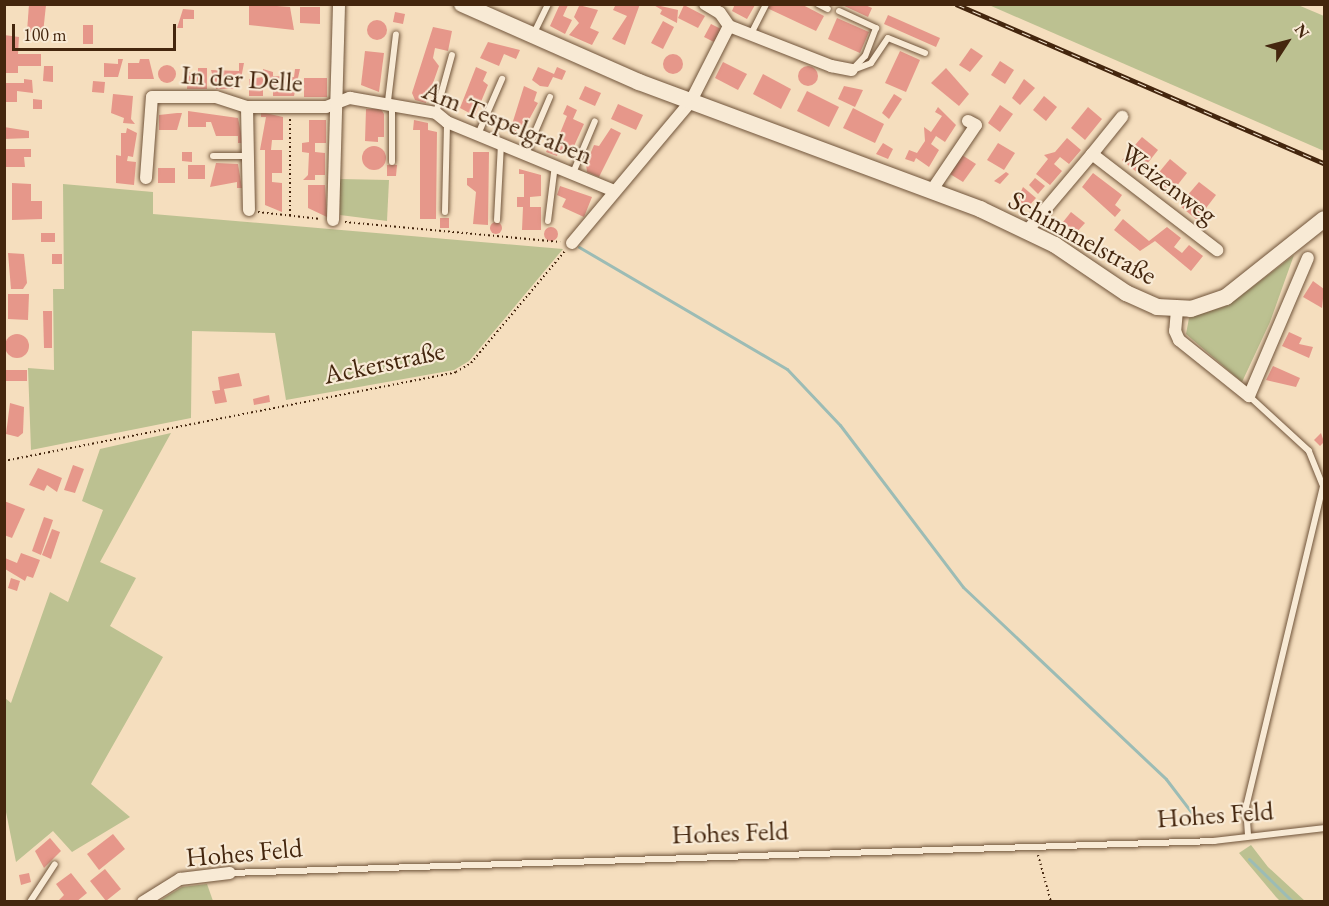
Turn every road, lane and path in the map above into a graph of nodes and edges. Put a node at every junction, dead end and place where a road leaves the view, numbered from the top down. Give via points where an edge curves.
1 (339, 4) edge
2 (462, 4) edge
3 (548, 4) edge
4 (705, 4) edge
5 (766, 4) edge
6 (818, 4) edge
7 (828, 9) dead end
8 (839, 11) dead end
9 (729, 26) junction
10 (396, 34) dead end
11 (532, 35) junction
12 (751, 35) junction
13 (924, 52) dead end
14 (452, 55) dead end
15 (852, 70) junction
16 (502, 79) dead end
17 (550, 97) dead end
18 (691, 101) junction
19 (338, 102) junction
20 (390, 102) junction
21 (247, 107) junction
22 (290, 107) junction
23 (436, 113) junction
24 (1122, 117) dead end
25 (595, 121) dead end
26 (968, 121) dead end
27 (447, 122) junction
28 (479, 132) junction
29 (501, 142) junction
30 (526, 153) junction
31 (1092, 154) junction
32 (213, 156) dead end
33 (247, 156) junction
34 (392, 162) dead end
35 (555, 165) junction
36 (573, 173) junction
37 (146, 178) dead end
38 (932, 190) junction
39 (614, 191) junction
40 (249, 210) joint
41 (445, 212) dead end
42 (290, 215) junction
43 (1324, 219) edge
44 (333, 220) junction
45 (497, 220) dead end
46 (549, 221) dead end
47 (1028, 231) junction
48 (572, 243) junction
49 (1217, 250) dead end
50 (1308, 258) dead end
51 (1177, 310) junction
52 (1249, 396) junction
53 (4, 461) edge
54 (1324, 828) edge
55 (1248, 835) junction
56 (1037, 845) junction
57 (56, 864) dead end
58 (230, 873) joint
59 (30, 902) edge
60 (143, 902) edge
61 (1051, 902) edge

1 - 19 street
2 - 11 street, Schimmelstraße
3 - 11 lane
4 - 9 street via 720,13
5 - 12 lane
6 - 7 lane
8 - 15 lane via 876,28 865,56
9 - 12 street
9 - 18 street
10 - 20 lane
11 - 18 street, Schimmelstraße
12 - 15 street
13 - 15 lane via 888,38 871,63
14 - 23 lane
16 - 28 lane
17 - 30 lane
18 - 38 street, Schimmelstraße
18 - 39 street
19 - 20 street, Am Tespelgraben via 350,98
19 - 22 street, In der Delle via 326,107
19 - 44 street
20 - 23 street, Am Tespelgraben
20 - 34 lane
21 - 22 street, In der Delle
21 - 33 street
21 - 37 street, In der Delle via 216,98 152,97
22 - 42 path
23 - 27 street, Am Tespelgraben
24 - 31 street, Weizenweg
25 - 36 lane
26 - 38 street via 976,125
27 - 28 street, Am Tespelgraben
27 - 41 lane
28 - 29 street, Am Tespelgraben
29 - 30 street, Am Tespelgraben
29 - 45 lane
30 - 35 street, Am Tespelgraben
31 - 47 street, Weizenweg
31 - 49 street, Weizenweg
32 - 33 lane
33 - 40 street
35 - 36 street, Am Tespelgraben
35 - 46 lane
36 - 39 street, Am Tespelgraben
38 - 47 street, Schimmelstraße
39 - 48 street
40 - 42 path
42 - 44 path
43 - 51 street, Schimmelstraße via 1226,297 1209,305
44 - 48 path
47 - 51 street, Schimmelstraße via 1087,262 1142,302
48 - 53 path, Ackerstraße via 471,363 456,372
50 - 52 street
51 - 52 street, Schimmelstraße via 1175,331 1179,340
52 - 55 lane via 1309,451 1323,486 1246,807
54 - 55 lane, Hohes Feld
55 - 56 lane, Hohes Feld via 1214,841
56 - 58 lane, Hohes Feld
56 - 61 path
57 - 59 lane
58 - 60 street, Hohes Feld via 180,879

